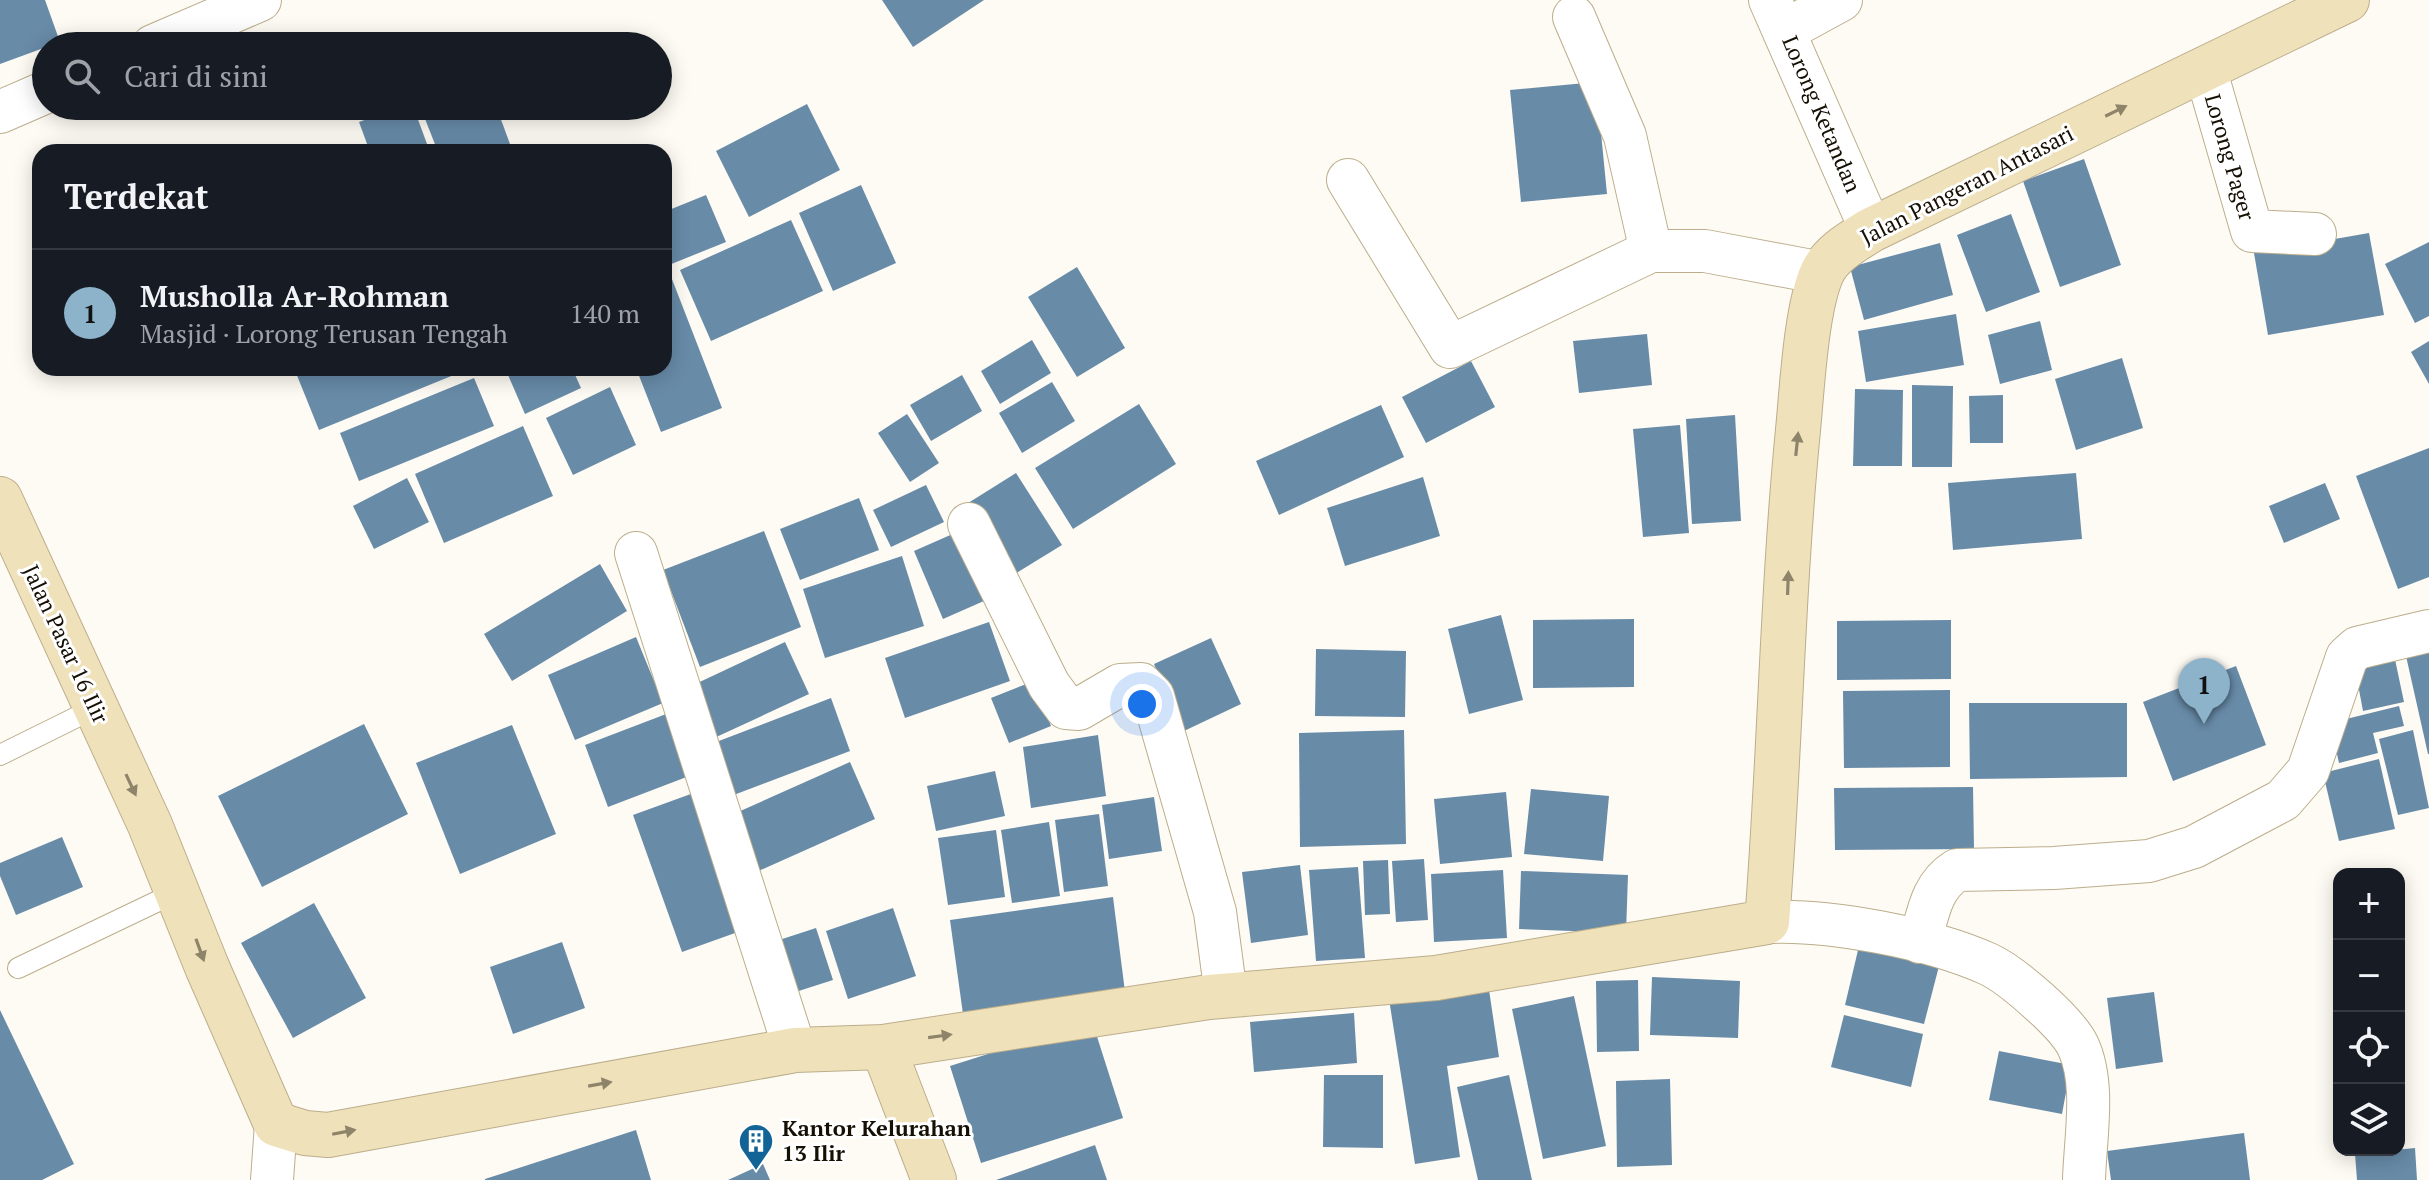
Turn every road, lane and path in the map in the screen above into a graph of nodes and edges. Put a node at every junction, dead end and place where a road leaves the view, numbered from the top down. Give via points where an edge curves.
1 (260, 0) edge
2 (1841, 0) edge
3 (2347, 0) edge
4 (1778, 15) edge
5 (1574, 17) dead end
6 (186, 32) edge
7 (2205, 68) junction
8 (32, 98) edge
9 (0, 112) edge
10 (1348, 180) dead end
11 (1871, 230) junction
12 (2315, 234) dead end
13 (1651, 251) junction
14 (1822, 273) junction
15 (0, 499) edge
16 (969, 524) dead end
17 (636, 553) dead end
18 (2429, 631) edge
19 (104, 726) junction
20 (0, 755) edge
21 (179, 891) junction
22 (1767, 922) junction
23 (1920, 942) junction
24 (18, 968) dead end
25 (1226, 995) junction
26 (883, 1047) junction
27 (795, 1050) junction
28 (276, 1124) junction
29 (272, 1180) edge
30 (934, 1180) edge
31 (2084, 1180) edge

1 - 6 street
2 - 4 street
3 - 7 street, Jalan Pangeran Antasari
4 - 11 street, Lorong Ketandan
5 - 13 street via 1625,136
11 -> 7 street, Jalan Pangeran Antasari
7 - 12 street, Lorong Pager via 2252,231
8 - 9 street
10 - 13 street via 1450,347
11 - 14 street, Jalan Pangeran Antasari via 1838,252
13 - 14 street via 1705,251
22 -> 14 street via 1789,522 1804,374
15 - 19 street, Jalan Pasar 16 Ilir
16 - 25 street via 1049,685 1066,708 1079,709 1120,685 1141,684 1153,696 1215,912
17 - 27 street
18 - 23 street via 2357,648 2347,657 2308,771 2283,800 2194,847 2149,861 1957,870 1935,892
19 - 20 lane
19 -> 21 street, Jalan Pasar 16 Ilir
21 - 24 lane
21 -> 28 street, Jalan Pasar 16 Ilir
22 - 23 street via 1803,920
22 - 25 street via 1436,978
23 - 31 street via 1990,965 2060,1019 2078,1047 2086,1079
26 -> 25 street
26 - 27 street
26 - 30 street
28 -> 27 street via 328,1135
28 - 29 street

